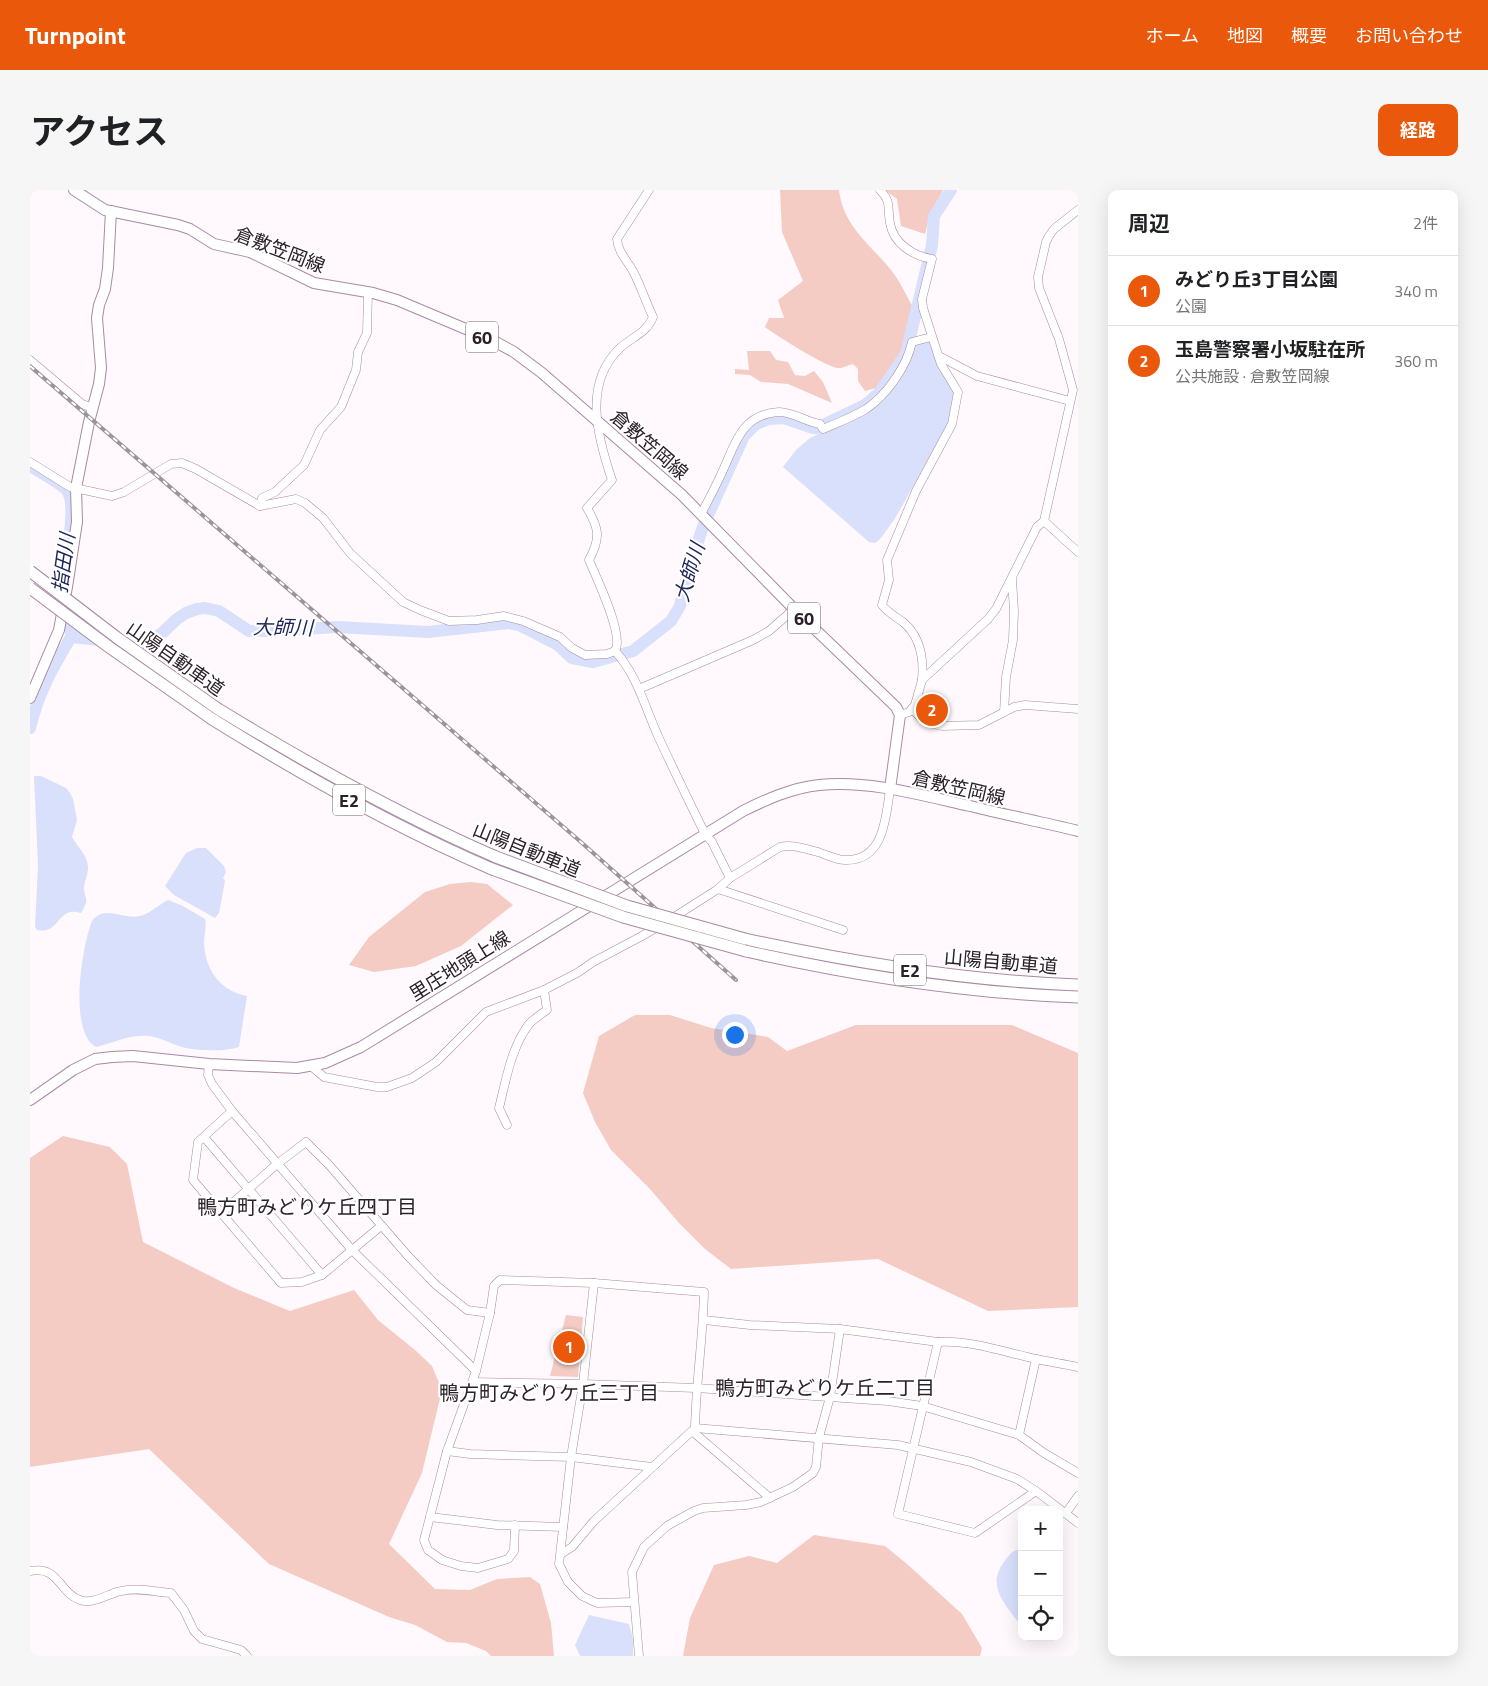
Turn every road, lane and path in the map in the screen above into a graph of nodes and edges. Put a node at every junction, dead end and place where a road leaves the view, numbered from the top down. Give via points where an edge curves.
1 (74, 190) edge
2 (649, 190) edge
3 (880, 190) edge
4 (1078, 210) edge
5 (111, 211) junction
6 (368, 292) junction
7 (931, 337) junction
8 (939, 356) junction
9 (30, 360) edge
10 (1069, 402) junction
11 (1078, 405) edge
12 (93, 408) junction
13 (597, 422) junction
14 (30, 462) edge
15 (76, 488) junction
16 (260, 506) junction
17 (704, 517) junction
18 (1044, 521) junction
19 (1078, 552) edge
20 (30, 571) edge
21 (1012, 578) junction
22 (30, 588) edge
23 (794, 609) junction
24 (617, 653) junction
25 (922, 680) junction
26 (640, 689) junction
27 (30, 698) edge
28 (912, 709) junction
29 (1078, 709) edge
30 (1004, 712) junction
31 (900, 715) junction
32 (890, 789) junction
33 (1078, 831) edge
34 (705, 834) junction
35 (730, 878) junction
36 (718, 889) junction
37 (843, 930) dead end
38 (1078, 985) edge
39 (544, 990) junction
40 (1078, 997) edge
41 (209, 1064) junction
42 (311, 1066) junction
43 (30, 1100) edge
44 (232, 1111) junction
45 (507, 1125) dead end
46 (204, 1137) junction
47 (277, 1164) junction
48 (248, 1189) junction
49 (220, 1213) junction
50 (381, 1226) junction
51 (352, 1250) junction
52 (322, 1275) junction
53 (594, 1283) junction
54 (490, 1313) junction
55 (704, 1320) junction
56 (840, 1329) junction
57 (938, 1342) junction
58 (1036, 1359) junction
59 (1078, 1367) edge
60 (476, 1370) junction
61 (473, 1382) junction
62 (583, 1384) junction
63 (696, 1388) junction
64 (830, 1397) junction
65 (922, 1406) junction
66 (694, 1429) junction
67 (1019, 1435) junction
68 (819, 1437) junction
69 (913, 1448) junction
70 (447, 1451) junction
71 (571, 1457) junction
72 (652, 1467) junction
73 (1078, 1473) edge
74 (1036, 1491) junction
75 (1078, 1496) edge
76 (770, 1498) junction
77 (1066, 1513) junction
78 (430, 1517) junction
79 (1078, 1523) edge
80 (515, 1525) junction
81 (563, 1527) junction
82 (561, 1554) junction
83 (30, 1571) edge
84 (634, 1602) junction
85 (247, 1656) edge
86 (638, 1656) edge

1 - 5 main road, 倉敷笠岡線 / 60
2 - 13 street via 617,239 617,246 633,272 653,317 650,325 611,356 605,366 597,387
3 - 7 street via 890,205 890,224 895,236 909,252 929,258 922,308
4 - 10 street via 1049,236 1038,277 1070,377 1073,390
5 - 6 main road, 倉敷笠岡線 / 60 via 190,229 214,244 250,252 314,283
5 - 12 main road via 108,268 97,318 101,368
6 - 13 main road, 倉敷笠岡線 / 60 via 397,300 503,345 527,361
6 - 16 street via 367,333 341,407 320,430 304,465 276,492 262,498
7 - 8 street
7 - 17 street via 912,342 909,355 882,395 851,416 823,429 796,415 781,412 762,415 748,424 737,439
8 - 10 street via 977,376
8 - 25 street via 958,392 952,424 916,490 887,560 889,580 882,605 911,630 924,661
9 - 12 street via 82,404
10 - 11 street
10 - 18 street
12 - 15 main road
13 - 17 main road, 倉敷笠岡線 / 60
13 - 24 street via 612,480 587,508 596,523 598,539 589,560 617,631
14 - 15 street
15 - 16 street via 112,496 171,464 182,463
15 - 27 main road, bridge via 76,522 63,609 44,668
16 - 24 street via 296,500 305,503 323,518 350,553 404,602 420,610 449,621 504,616 560,636 585,655
17 - 23 main road, 倉敷笠岡線 / 60
18 - 19 street
18 - 21 street via 1037,528
20 - 38 highway, 山陽自動車道 / E2, bridge via 218,709 281,748 416,821 496,857 626,906 745,939 898,969 977,979
21 - 25 street via 988,619
21 - 30 street via 1013,640
22 - 40 highway, 山陽自動車道 / E2, bridge via 101,642 274,758 365,809 492,869 623,917 746,951 823,968 978,991
23 - 26 street via 753,640
23 - 31 main road, 倉敷笠岡線 / 60 via 896,707
24 - 26 street
25 - 28 street
26 - 34 street via 657,734
28 - 30 street via 921,718 942,726 979,725
28 - 31 street
29 - 30 street via 1025,705
31 - 32 main road, 倉敷笠岡線
32 - 33 main road, 倉敷笠岡線
32 - 34 main road, 里庄地頭上線 via 837,784 798,790 762,802
32 - 35 street via 885,822 876,847 867,855 845,861 802,848 780,846
34 - 35 street
34 - 42 main road, 里庄地頭上線 via 361,1047
35 - 36 street
36 - 37 street
36 - 39 street
39 - 42 street via 486,1012 436,1062 412,1078 387,1087 324,1077
39 - 45 street via 547,1010 530,1023 520,1040 498,1108
41 - 42 main road, 里庄地頭上線
41 - 43 main road, 里庄地頭上線 via 133,1056 95,1060 73,1070
41 - 44 street via 208,1075 212,1084
44 - 46 street
44 - 47 street
46 - 48 street
46 - 49 street via 196,1149 192,1180
47 - 48 street
47 - 50 street via 306,1142
47 - 51 street
48 - 49 street
48 - 52 street
49 - 52 street via 281,1283 302,1282
50 - 51 street
50 - 54 street via 436,1285 467,1310
51 - 52 street
51 - 60 street
53 - 54 street via 500,1280 494,1286
53 - 55 street via 704,1292
53 - 62 street
54 - 60 street
55 - 56 street via 750,1326
55 - 63 street
56 - 57 street
56 - 64 street
57 - 58 street via 991,1347
57 - 65 street
58 - 59 street
58 - 67 street
60 - 61 street
61 - 62 street
61 - 70 street
62 - 63 street
62 - 71 street
63 - 64 street
63 - 66 street
64 - 65 street
64 - 68 street
65 - 67 street
65 - 69 street
66 - 68 street
66 - 72 street
66 - 76 street
67 - 73 street
68 - 69 street
68 - 76 street via 813,1473
69 - 74 street via 971,1462 1018,1480
69 - 74 street via 898,1514 975,1533
70 - 71 street
70 - 78 street
71 - 72 street
71 - 81 street
72 - 82 street via 594,1521 572,1547
74 - 77 street
75 - 77 street
76 - 84 street via 746,1505 703,1508 667,1526 644,1548 632,1572
77 - 79 street
78 - 80 street
78 - 80 street via 424,1540 428,1550 451,1564 478,1568 508,1559 514,1552
80 - 81 street
81 - 82 street
82 - 84 street via 559,1564 568,1582 582,1596 597,1602
83 - 85 street via 38,1569 54,1575 74,1597 82,1601 140,1589 171,1593 202,1639 241,1650
84 - 86 street

